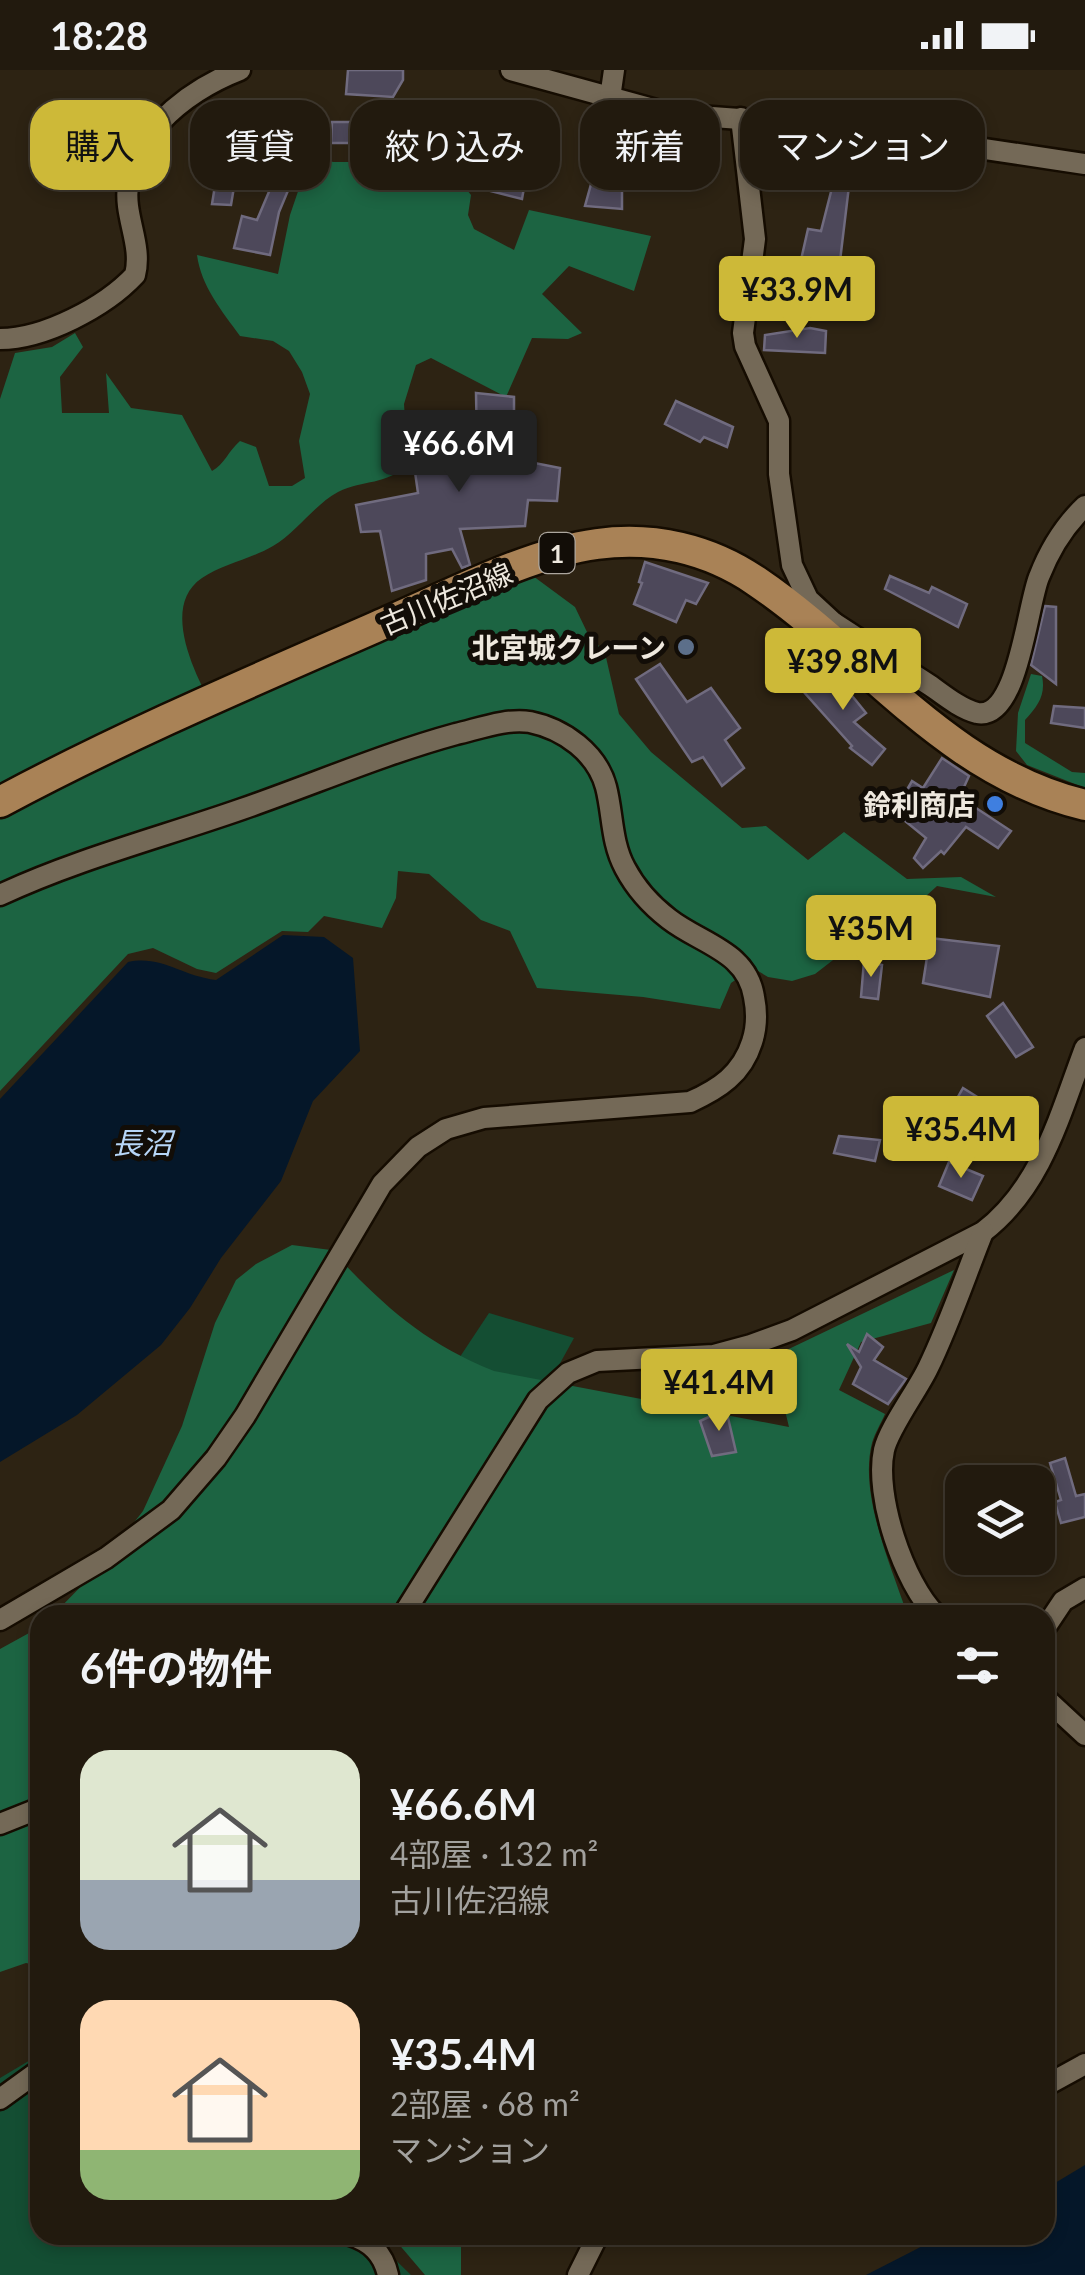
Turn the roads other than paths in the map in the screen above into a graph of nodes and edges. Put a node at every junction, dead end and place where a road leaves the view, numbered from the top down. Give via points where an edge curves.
1 (240, 70) edge
2 (511, 70) edge
3 (614, 70) edge
4 (610, 98) junction
5 (740, 118) edge
6 (985, 149) edge
7 (1085, 164) edge
8 (749, 190) edge
9 (0, 339) edge
10 (1085, 506) edge
11 (829, 629) junction
12 (0, 802) edge
13 (1085, 804) edge
14 (0, 895) edge
15 (1085, 1048) edge
16 (983, 1232) junction
17 (1085, 1588) edge
18 (409, 1605) edge
19 (926, 1605) edge
20 (1055, 1614) edge
21 (0, 1620) edge
22 (1055, 1707) edge
23 (1085, 1735) edge
24 (30, 1812) edge
25 (0, 1824) edge
26 (1085, 2064) edge
27 (30, 2077) edge
28 (1055, 2080) edge
29 (0, 2099) edge
30 (373, 2245) edge
31 (593, 2245) edge
32 (388, 2275) edge
33 (578, 2275) edge

1 - 9 street via 189,98 156,126 135,157 128,192 135,276 55,327
2 - 4 street
3 - 4 street
4 - 5 street via 671,114
6 - 7 street
8 - 11 street via 755,239 745,346 779,421 792,565
10 - 11 street via 1039,576 1011,686 993,712 971,712
11 - 12 main road, 古川佐沼線 / 1 via 702,554 651,542 594,544 534,561 379,626 82,758
11 - 13 main road, 古川佐沼線 / 1 via 936,729 992,770
14 - 21 street via 408,748 528,722 584,749 607,788 623,865 668,919 738,962 754,991 756,1030 738,1070 690,1102 484,1118 446,1129 418,1147 382,1184 245,1416 171,1510 106,1558
15 - 16 street via 1034,1176
16 - 18 street via 751,1345 714,1355 597,1362 568,1373 538,1400
16 - 19 street via 929,1367 884,1448 883,1488 903,1562
17 - 20 street
22 - 23 street
24 - 25 street
26 - 28 street
27 - 29 street
30 - 32 street
31 - 33 street

